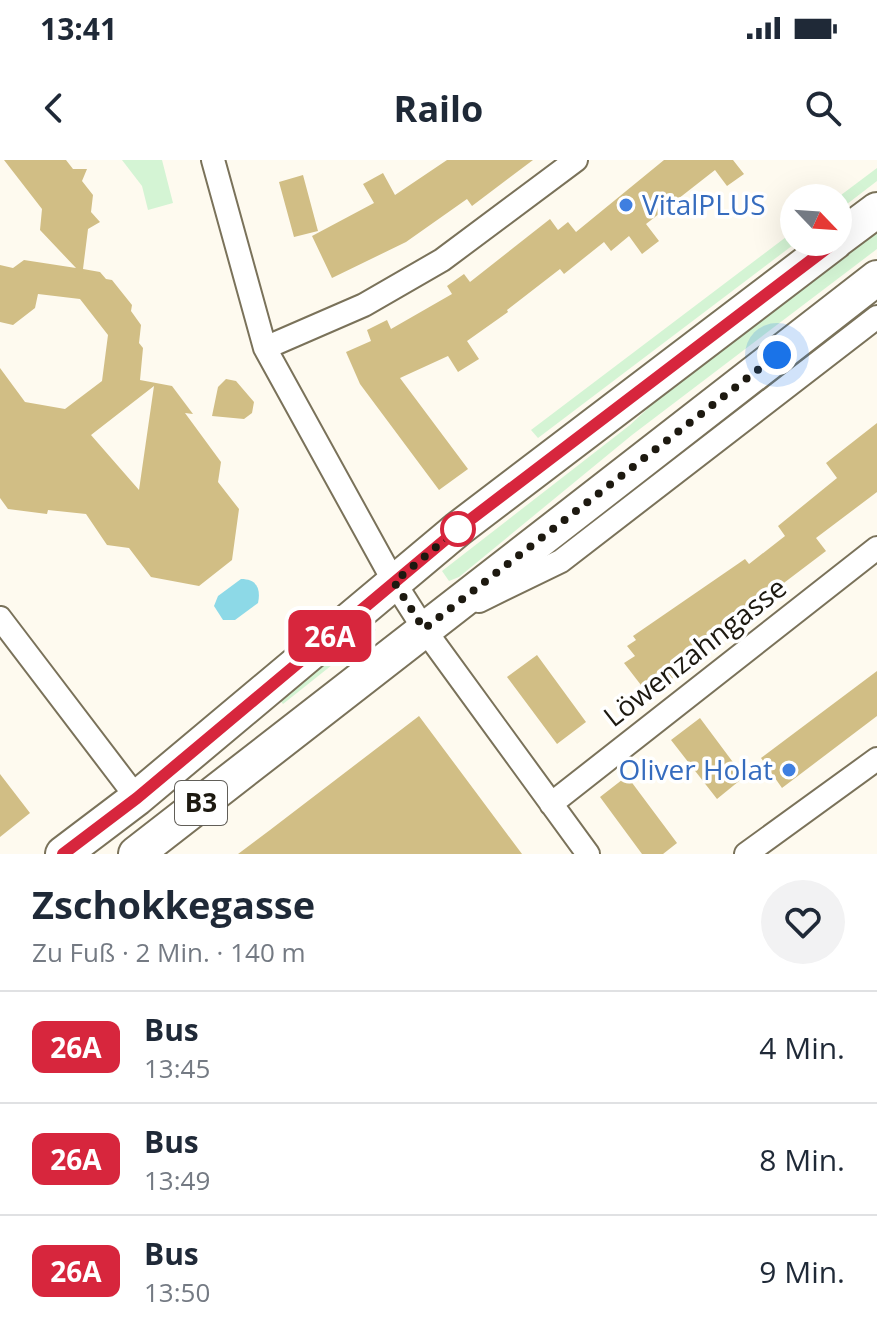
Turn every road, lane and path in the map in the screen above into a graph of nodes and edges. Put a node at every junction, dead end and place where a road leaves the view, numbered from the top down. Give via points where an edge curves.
1 (213, 160) edge
2 (576, 160) edge
3 (877, 210) edge
4 (852, 229) edge
5 (816, 256) edge
6 (877, 278) edge
7 (877, 317) edge
8 (265, 348) junction
9 (877, 548) edge
10 (394, 582) junction
11 (0, 618) edge
12 (424, 629) junction
13 (877, 759) edge
14 (137, 798) junction
15 (551, 804) junction
16 (138, 853) edge
17 (63, 854) edge
18 (588, 854) edge
19 (746, 854) edge

1 - 8 street
2 - 8 street via 442,260 364,305
3 - 4 main road, B3
5 - 10 main road, B3
6 - 12 main road, B3
7 - 12 street via 561,561
8 - 10 street
9 - 15 street, Löwenzahngasse
10 - 12 street
10 - 14 main road, B3
11 - 14 street
12 - 15 street
12 - 16 main road, B3
13 - 19 street
14 - 17 main road, B3
15 - 18 street

